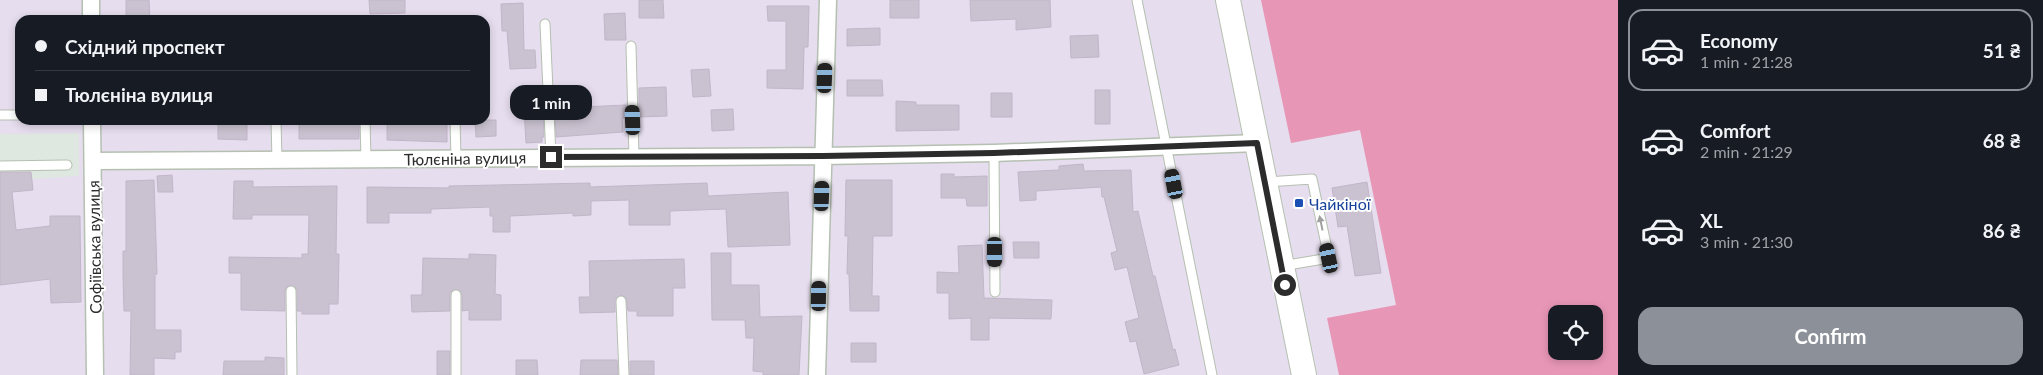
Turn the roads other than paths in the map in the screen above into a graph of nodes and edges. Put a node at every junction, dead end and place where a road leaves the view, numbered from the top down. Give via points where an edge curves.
1 (91, 0) edge
2 (828, 0) edge
3 (1137, 0) edge
4 (1228, 0) edge
5 (91, 15) edge
6 (545, 24) dead end
7 (631, 46) dead end
8 (15, 114) edge
9 (0, 115) edge
10 (92, 125) edge
11 (276, 125) edge
12 (365, 125) edge
13 (455, 125) edge
14 (1257, 143) junction
15 (1166, 146) junction
16 (994, 153) junction
17 (634, 156) junction
18 (823, 156) junction
19 (551, 157) junction
20 (456, 158) junction
21 (366, 159) junction
22 (277, 160) junction
23 (93, 162) junction
24 (67, 165) dead end
25 (0, 166) edge
26 (1265, 182) junction
27 (1282, 266) junction
28 (291, 291) dead end
29 (995, 292) dead end
30 (456, 295) dead end
31 (621, 301) dead end
32 (95, 375) edge
33 (292, 375) edge
34 (456, 375) edge
35 (624, 375) edge
36 (817, 375) edge
37 (1212, 375) edge
38 (1304, 375) edge

1 - 5 street
2 - 18 street
3 - 15 lane
4 - 14 main road
6 - 19 lane
7 - 17 lane
8 - 9 lane
10 - 23 street, Софіївська вулиця
11 - 22 lane
12 - 21 lane
13 - 20 lane
14 - 15 street, Тюлєніна вулиця
14 - 26 main road
15 - 16 street, Тюлєніна вулиця
15 - 37 lane
16 - 18 street, Тюлєніна вулиця
16 - 29 lane
17 - 18 street, Тюлєніна вулиця
17 - 19 street, Тюлєніна вулиця
18 - 36 street
19 - 20 street, Тюлєніна вулиця
20 - 21 street, Тюлєніна вулиця
21 - 22 street, Тюлєніна вулиця
22 - 23 street, Тюлєніна вулиця
23 - 32 street, Софіївська вулиця
24 - 25 lane
26 - 27 main road
27 -> 26 lane via 1329,258 1312,178
27 - 38 main road
28 - 33 lane
30 - 34 lane
31 - 35 lane

